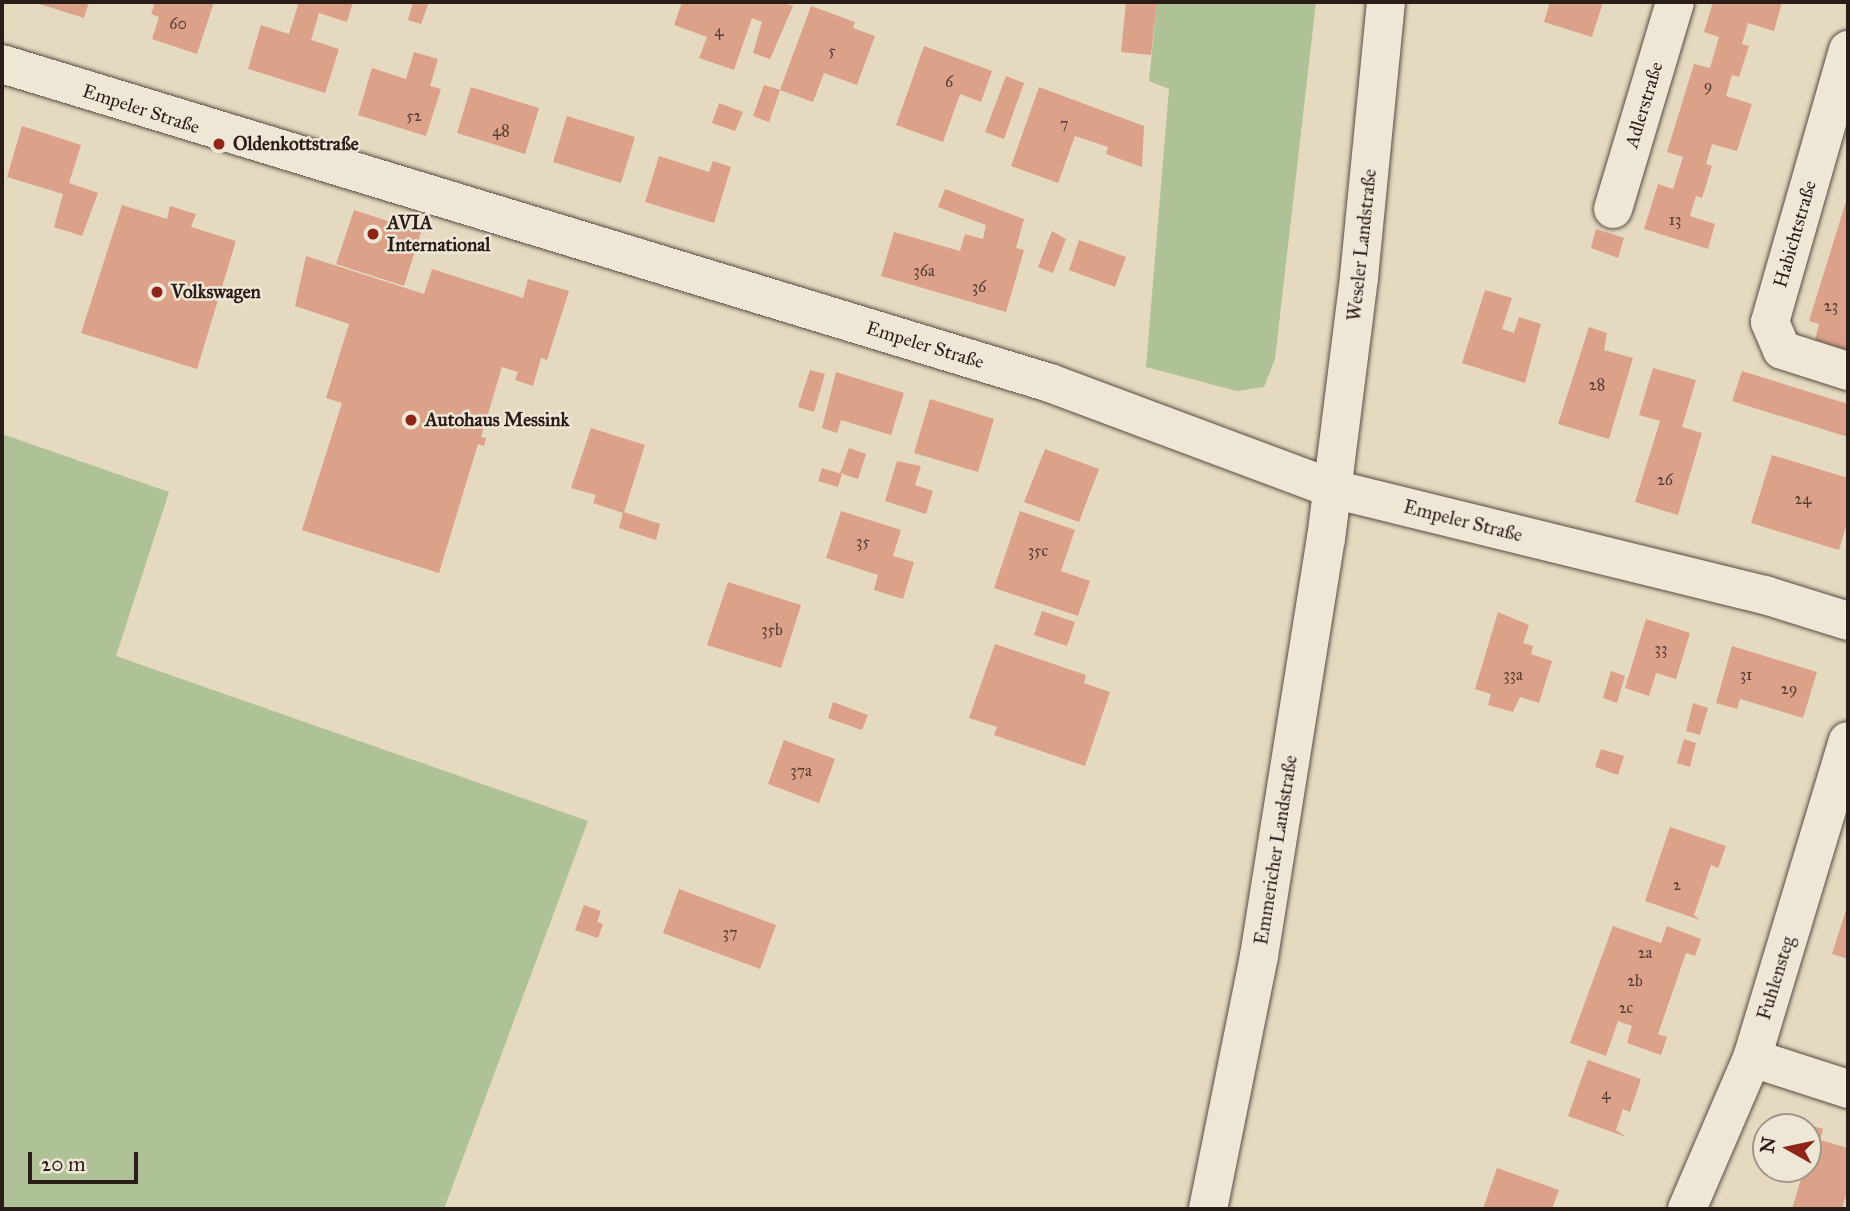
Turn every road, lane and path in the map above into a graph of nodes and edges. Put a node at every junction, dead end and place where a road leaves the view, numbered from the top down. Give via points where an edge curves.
1 (1386, 2) edge
2 (1675, 2) edge
3 (1848, 50) edge
4 (2, 64) edge
5 (1613, 209) dead end
6 (1848, 372) edge
7 (1333, 489) junction
8 (1848, 621) edge
9 (1848, 741) edge
10 (1752, 1058) junction
11 (1848, 1088) edge
12 (1208, 1209) edge
13 (1687, 1209) edge

1 - 7 street, Weseler Landstraße
2 - 5 street, Adlerstraße
3 - 6 street, Habichtstraße via 1770,321 1782,350
4 - 7 street, Empeler Straße via 1050,383
7 - 8 street, Empeler Straße via 1765,596
7 - 12 street, Emmericher Landstraße via 1259,956
9 - 10 street, Fuhlensteg
10 - 11 street
10 - 13 street, Fuhlensteg

